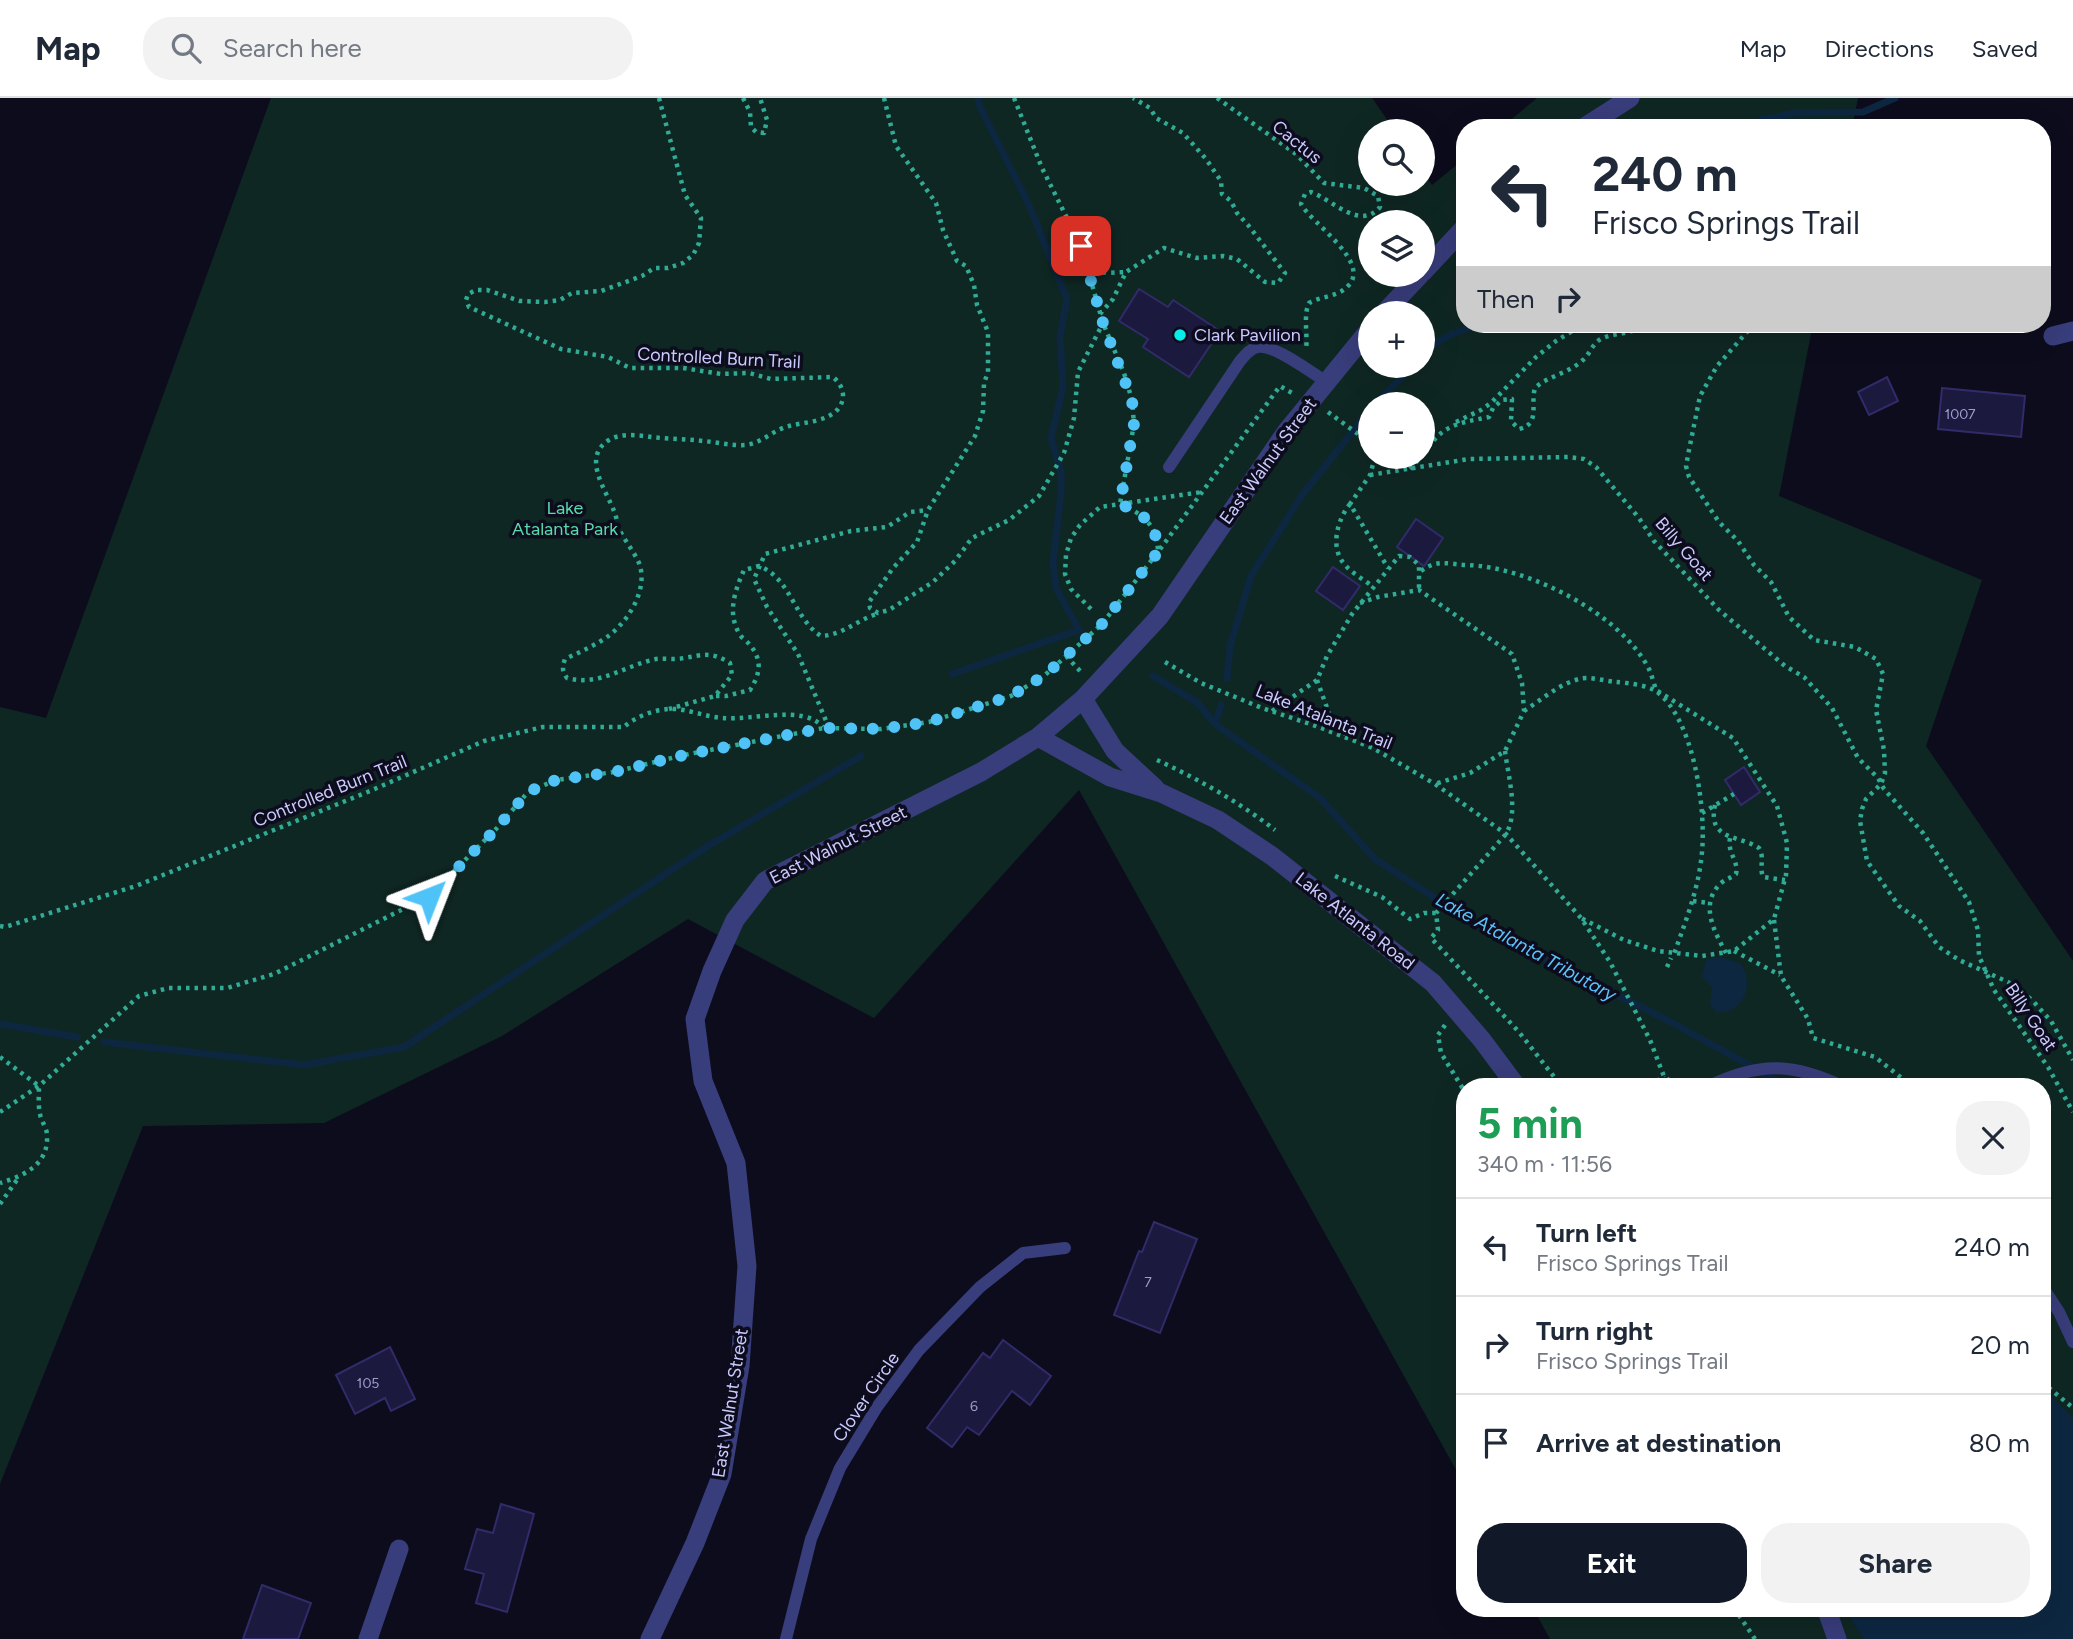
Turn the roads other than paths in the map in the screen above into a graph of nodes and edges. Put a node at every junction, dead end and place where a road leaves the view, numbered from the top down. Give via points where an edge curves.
1 (1630, 98) edge
2 (1597, 119) edge
3 (1456, 236) edge
4 (1435, 258) edge
5 (1408, 287) edge
6 (1395, 301) edge
7 (2073, 331) edge
8 (2053, 335) dead end
9 (1358, 343) edge
10 (1326, 382) junction
11 (1169, 467) dead end
12 (1083, 699) junction
13 (1038, 737) junction
14 (1161, 793) junction
15 (1510, 1078) edge
16 (1724, 1078) edge
17 (1821, 1078) edge
18 (1065, 1248) dead end
19 (2051, 1300) edge
20 (2073, 1342) edge
21 (399, 1549) dead end
22 (1829, 1617) edge
23 (368, 1639) edge
24 (650, 1639) edge
25 (786, 1639) edge
26 (1837, 1639) edge

1 - 2 street
3 - 4 street
5 - 6 street
7 - 8 street
9 - 10 street, East Walnut Street
10 - 11 lane via 1270,349 1249,351
10 - 12 street, East Walnut Street via 1286,432 1160,616
12 - 13 street, East Walnut Street
12 - 14 street, Lake Atlanta Road via 1115,751
13 - 14 street, Lake Atlanta Road via 1110,777
13 - 24 street, East Walnut Street via 981,772 765,881 735,920 712,971 695,1019 703,1081 736,1163 747,1266 740,1366 722,1474
14 - 15 street, Lake Atlanta Road via 1218,820 1272,856 1433,983
16 - 17 lane via 1776,1066
18 - 25 lane, Clover Circle via 1023,1253 980,1287 919,1350 884,1398 840,1468 816,1527
19 - 20 lane
21 - 23 street
22 - 26 street

